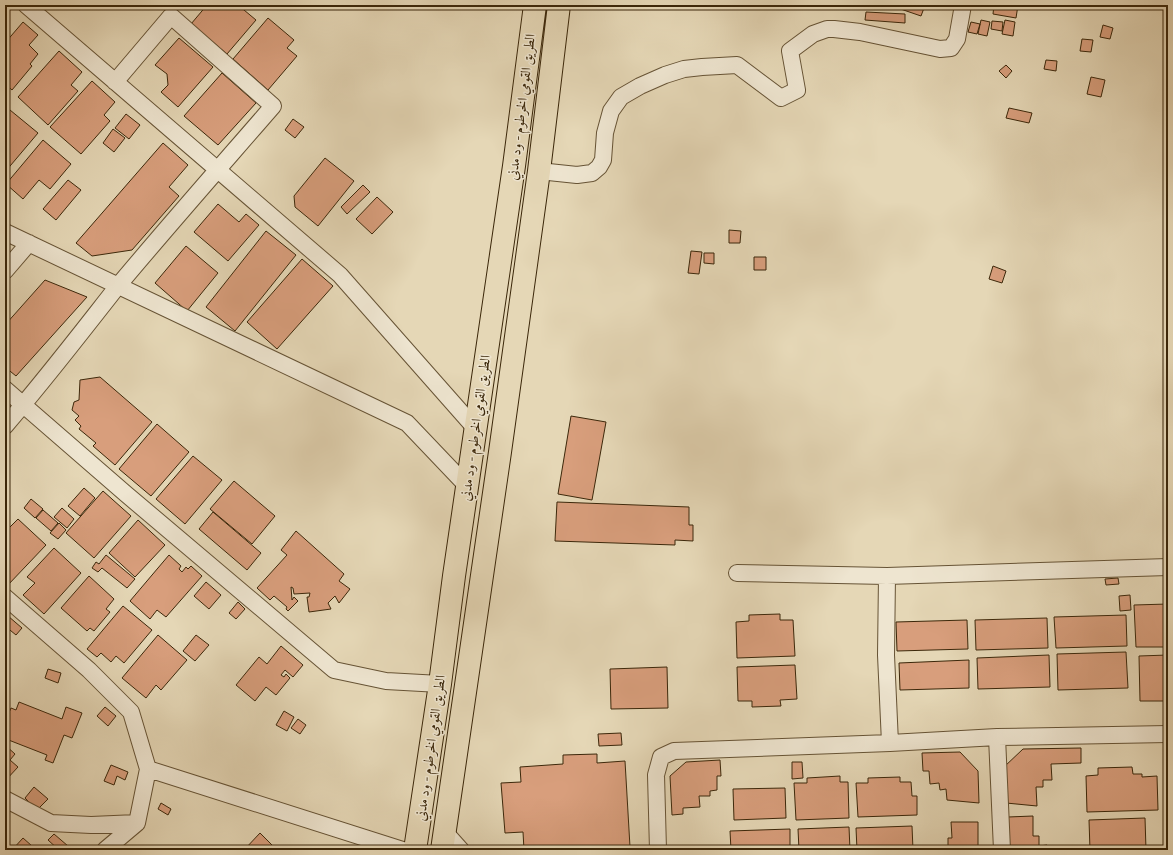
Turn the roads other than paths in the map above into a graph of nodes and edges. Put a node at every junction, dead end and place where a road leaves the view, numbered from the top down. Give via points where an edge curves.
1 (26, 5) edge
2 (535, 5) edge
3 (560, 5) edge
4 (963, 5) edge
5 (115, 82) junction
6 (217, 170) junction
7 (539, 170) junction
8 (5, 232) edge
9 (29, 243) junction
10 (5, 271) edge
11 (118, 286) junction
12 (5, 388) edge
13 (24, 404) junction
14 (5, 426) edge
15 (475, 428) junction
16 (467, 486) junction
17 (1168, 567) edge
18 (737, 573) dead end
19 (887, 576) junction
20 (5, 596) edge
21 (440, 684) junction
22 (1168, 734) edge
23 (997, 737) junction
24 (890, 743) junction
25 (148, 770) junction
26 (5, 799) edge
27 (137, 823) junction
28 (443, 841) edge
29 (106, 850) edge
30 (403, 850) edge
31 (415, 850) edge
32 (461, 850) edge
33 (658, 850) edge
34 (1002, 850) edge

1 - 5 street
2 - 15 highway, الطريق القومي الخرطوم - ود مدني
3 - 7 highway, الطريق القومي الخرطوم - ود مدني
4 - 7 street via 958,39 951,48 940,49 860,32 827,29 813,34 790,51 797,90 780,98 737,65 690,68 665,75 621,97 611,111 605,133 603,160 592,173 577,176
5 - 6 street
5 - 6 street via 171,16 273,106
6 - 11 street
6 - 15 street via 340,275
7 - 28 highway, الطريق القومي الخرطوم - ود مدني
8 - 9 street
9 - 10 street
9 - 11 street
11 - 13 street
11 - 16 street via 407,423
12 - 13 street
13 - 14 street
13 - 21 street via 114,484 334,670 386,681
15 - 16 highway, الطريق القومي الخرطوم - ود مدني
16 - 21 highway, الطريق القومي الخرطوم - ود مدني
17 - 19 street
18 - 19 street
19 - 24 street via 886,655
20 - 25 street via 90,670 131,712
21 - 31 highway, الطريق القومي الخرطوم - ود مدني
22 - 23 street
23 - 24 street
23 - 34 street
24 - 33 street via 674,751 661,757 656,775
25 - 27 street
25 - 30 street
26 - 27 street via 51,823
27 - 29 street
28 - 32 street

